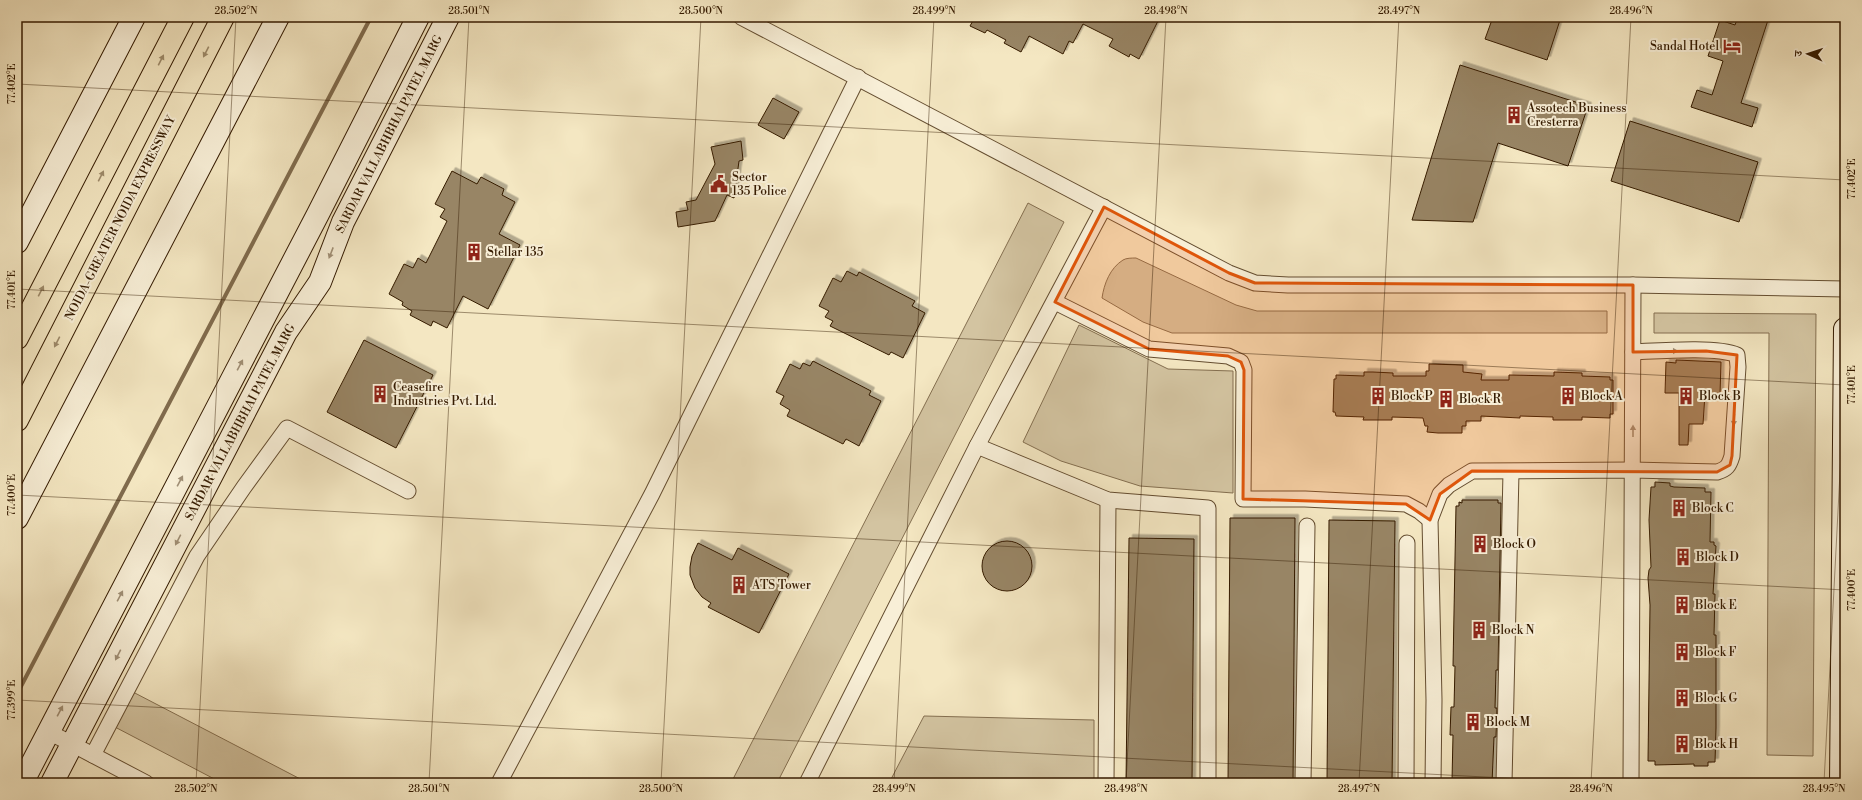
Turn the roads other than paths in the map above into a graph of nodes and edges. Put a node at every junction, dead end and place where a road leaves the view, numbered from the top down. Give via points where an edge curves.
1 (134, 17) edge
2 (184, 17) edge
3 (224, 17) edge
4 (278, 17) edge
5 (418, 17) edge
6 (448, 17) edge
7 (741, 17) edge
8 (858, 77) junction
9 (1104, 207) junction
10 (17, 242) edge
11 (1633, 285) junction
12 (1845, 289) edge
13 (1055, 302) junction
14 (1845, 329) edge
15 (17, 338) edge
16 (1633, 352) junction
17 (17, 420) edge
18 (977, 446) junction
19 (1632, 470) junction
20 (1511, 472) junction
21 (408, 491) dead end
22 (1108, 500) junction
23 (17, 518) edge
24 (1430, 520) junction
25 (1307, 526) dead end
26 (1408, 543) dead end
27 (49, 732) junction
28 (72, 744) junction
29 (93, 755) junction
30 (22, 783) edge
31 (52, 783) edge
32 (146, 783) edge
33 (499, 783) edge
34 (807, 783) edge
35 (1106, 783) edge
36 (1208, 783) edge
37 (1303, 783) edge
38 (1406, 783) edge
39 (1433, 783) edge
40 (1504, 783) edge
41 (1631, 783) edge
42 (1841, 783) edge

1 - 10 street
15 -> 2 highway
3 -> 17 highway, NOIDA-GREATER NOIDA EXPRESSWAY
4 - 23 street
27 -> 5 street
6 -> 28 street, SARDAR VALLABHBHAI PATEL MARG via 343,222 320,282 286,332
7 - 8 street
8 - 9 street
8 - 33 street via 652,494
9 - 11 street via 1229,273 1255,283
9 - 13 street
11 - 12 street
11 - 16 street
13 - 18 street
13 - 24 street via 1149,349 1228,356 1240,362 1244,370 1243,499 1406,504
14 - 42 street
19 -> 16 street
16 -> 19 street via 1729,352 1736,355 1738,367 1732,456 1730,465 1725,470
18 - 22 street
18 - 34 street
19 - 20 street
19 - 41 street
20 - 24 street via 1472,471 1449,485 1440,494
20 - 40 street
21 - 29 street via 287,428 197,556
22 - 35 street
22 - 36 street via 1208,508
24 - 39 street
25 - 37 street
26 - 38 street
27 - 28 street
27 - 30 street
28 - 29 street
28 - 31 street, SARDAR VALLABHBHAI PATEL MARG
29 - 32 street

